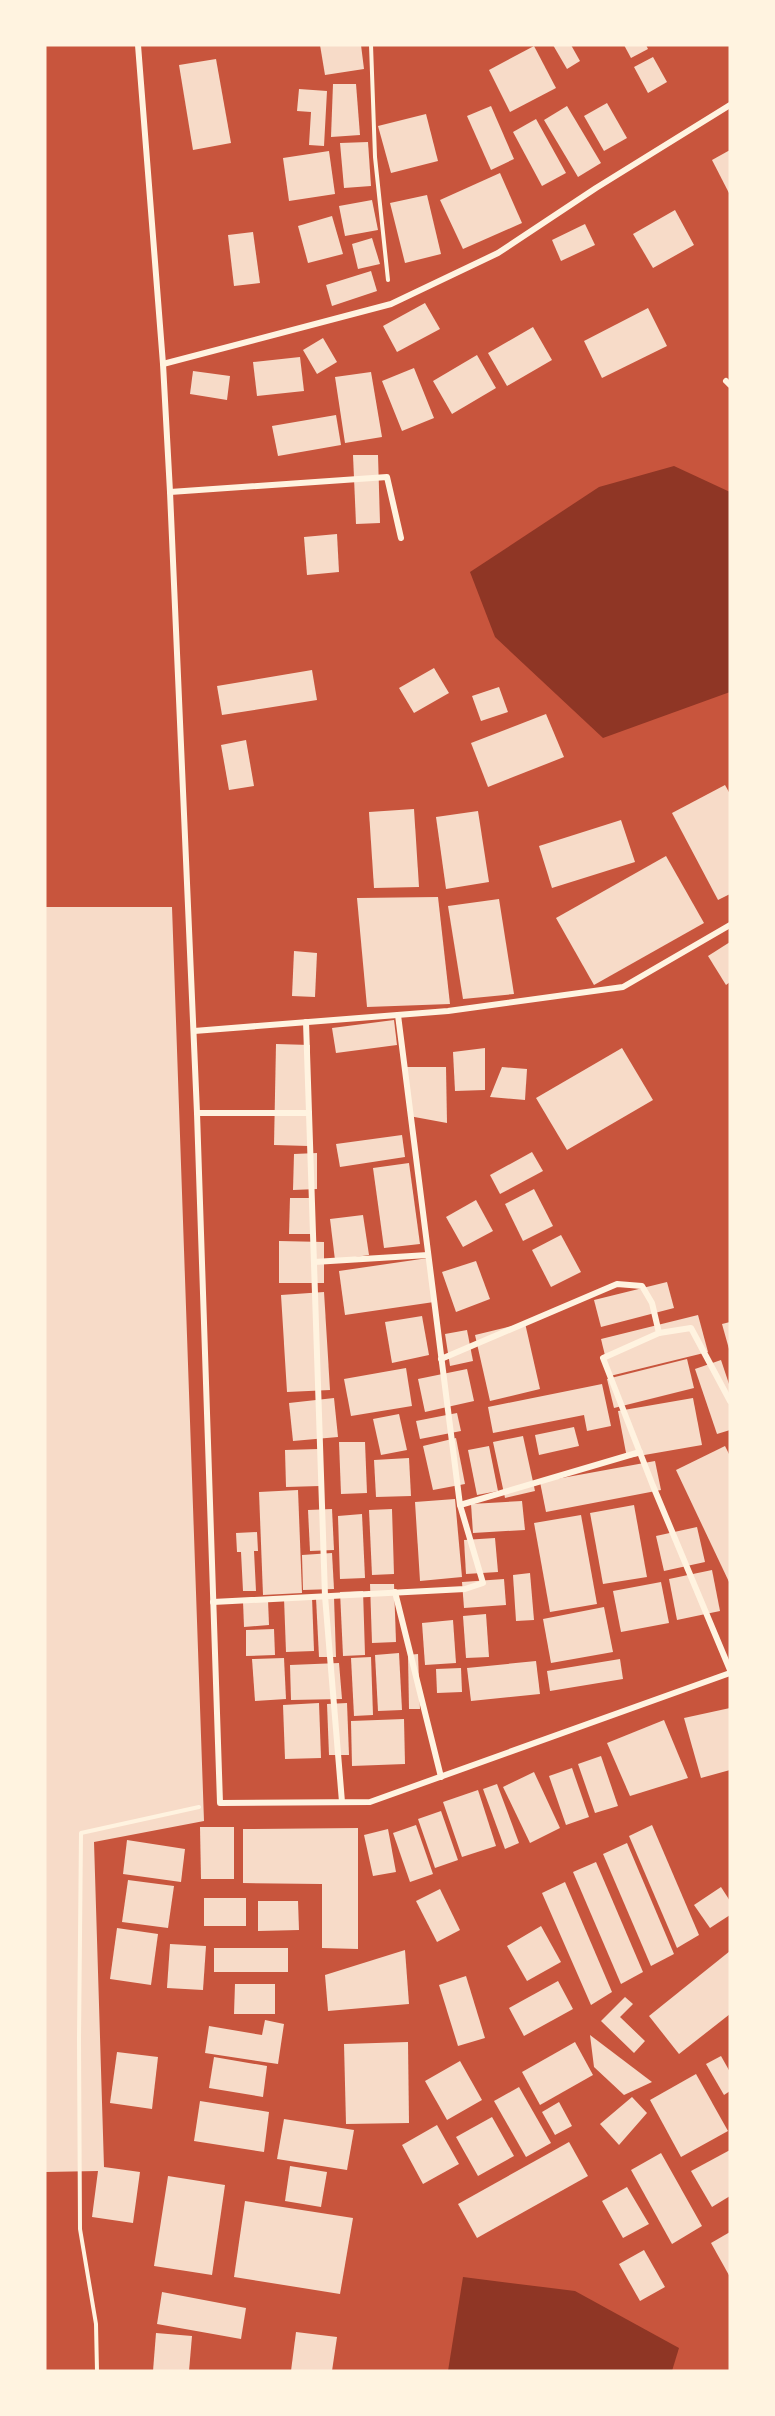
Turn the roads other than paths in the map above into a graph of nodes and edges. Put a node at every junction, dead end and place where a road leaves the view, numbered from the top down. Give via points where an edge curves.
1 (138, 45) edge
2 (730, 105) edge
3 (163, 364) junction
4 (170, 492) junction
5 (401, 538) dead end
6 (730, 925) edge
7 (398, 1015) junction
8 (306, 1023) junction
9 (194, 1031) junction
10 (197, 1113) junction
11 (309, 1113) junction
12 (428, 1255) junction
13 (314, 1262) junction
14 (659, 1333) junction
15 (441, 1359) junction
16 (730, 1401) edge
17 (640, 1452) junction
18 (460, 1505) junction
19 (395, 1592) junction
20 (325, 1596) junction
21 (213, 1602) junction
22 (730, 1671) edge
23 (441, 1776) junction
24 (342, 1802) junction

1 - 3 street
2 - 3 street via 498,253 391,304
3 - 4 street
4 - 5 street via 387,477
4 - 9 street
6 - 7 street via 623,987
7 - 8 street
7 - 12 street
8 - 9 street
8 - 11 street
9 - 10 street
10 - 11 street
10 - 21 street
11 - 13 street
12 - 13 street
12 - 15 street
13 - 20 street
14 - 15 street via 652,1303 642,1286 617,1284
14 - 16 street via 691,1328
14 - 17 street via 603,1358
15 - 18 street
17 - 18 street
17 - 22 street
18 - 19 street via 483,1583 465,1589
19 - 20 street
19 - 23 street
20 - 21 street
20 - 24 street
21 - 24 street via 220,1803
22 - 23 street
23 - 24 street via 370,1802

